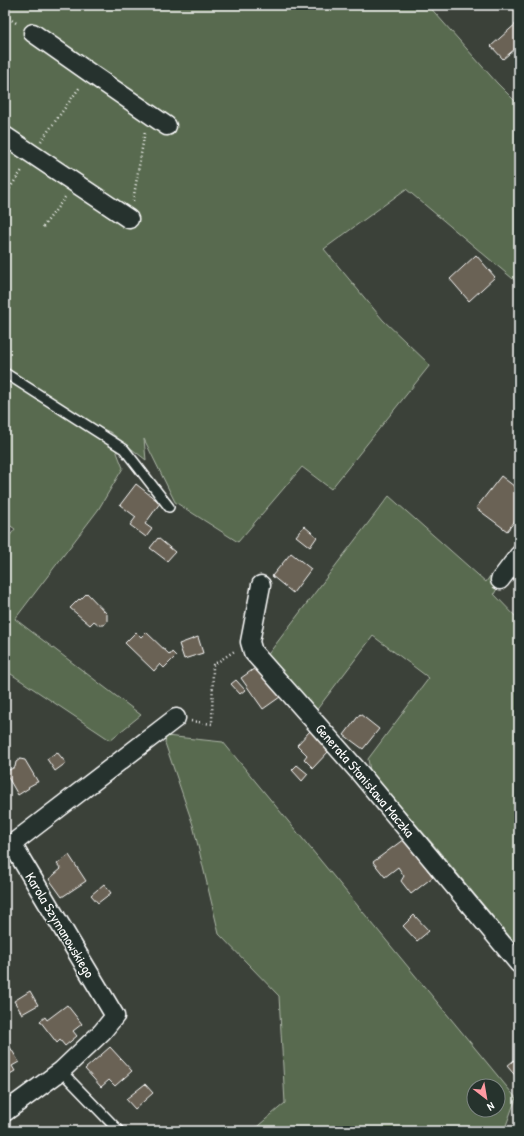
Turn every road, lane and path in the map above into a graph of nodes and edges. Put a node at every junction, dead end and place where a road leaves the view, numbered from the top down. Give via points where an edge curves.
1 (33, 33) dead end
2 (90, 73) junction
3 (149, 113) junction
4 (167, 126) dead end
5 (5, 136) edge
6 (32, 154) junction
7 (76, 183) junction
8 (5, 195) edge
9 (129, 219) joint
10 (43, 228) dead end
11 (5, 373) edge
12 (168, 507) dead end
13 (519, 554) edge
14 (500, 580) dead end
15 (261, 585) dead end
16 (250, 642) junction
17 (176, 718) joint
18 (519, 964) edge
19 (61, 1071) junction
20 (5, 1112) edge
21 (119, 1131) edge

1 - 2 street
2 - 3 street
2 - 6 path
3 - 4 street
3 - 9 path
5 - 6 street
6 - 7 street
6 - 8 path
7 - 9 street
7 - 10 path
11 - 12 lane via 124,449
13 - 14 street
15 - 16 street
16 - 17 path via 213,665 212,724
16 - 18 street, Generała Stanisława Maczka via 253,652 359,772
17 - 19 street, Karola Szymanowskiego via 12,844 115,1016
19 - 20 street, Karola Szymanowskiego
19 - 21 lane

